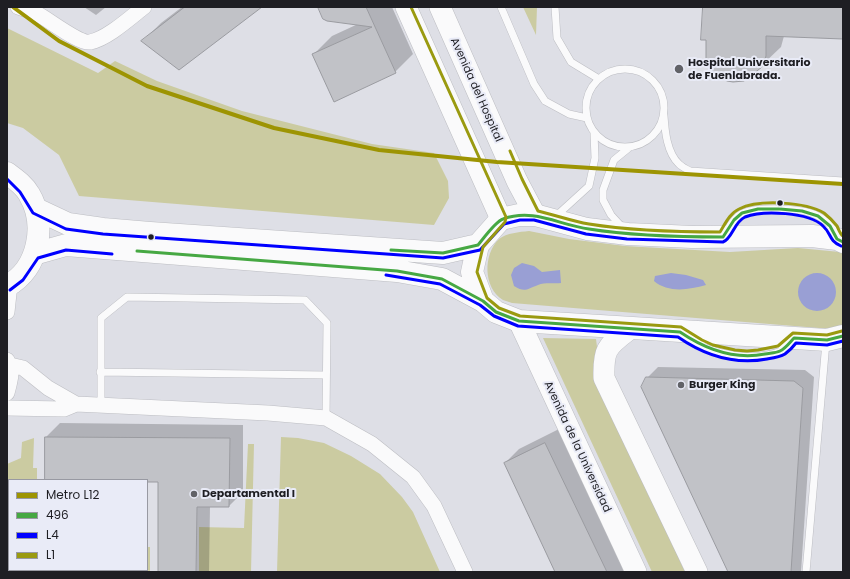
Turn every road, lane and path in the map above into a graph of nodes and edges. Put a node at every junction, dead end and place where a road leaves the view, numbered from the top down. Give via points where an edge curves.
1 (18, 7) edge
2 (144, 7) edge
3 (406, 7) edge
4 (440, 7) edge
5 (500, 7) edge
6 (555, 7) edge
7 (599, 79) junction
8 (664, 114) junction
9 (587, 118) junction
10 (594, 133) junction
11 (630, 147) junction
12 (7, 173) edge
13 (843, 181) edge
14 (36, 209) junction
15 (544, 217) junction
16 (501, 219) junction
17 (628, 234) junction
18 (840, 240) edge
19 (478, 245) junction
20 (34, 254) junction
21 (8, 285) edge
22 (483, 301) junction
23 (7, 312) edge
24 (519, 321) junction
25 (631, 328) junction
26 (835, 338) edge
27 (9, 362) edge
28 (100, 372) junction
29 (326, 376) junction
30 (7, 393) edge
31 (76, 404) junction
32 (101, 406) junction
33 (7, 408) edge
34 (326, 418) junction
35 (806, 571) edge
36 (465, 572) edge
37 (636, 572) edge
38 (696, 572) edge

1 - 2 street via 36,13 79,40 89,42 121,25
3 - 16 main road
4 - 15 main road, Avenida del Hospital via 517,181
5 - 9 lane via 534,84 545,101 569,114
6 - 7 lane via 557,38 571,62
7 - 8 lane via 613,71 628,69 644,74 656,84 663,98
7 - 9 lane via 590,90 586,104
8 - 11 lane via 657,130 646,141
8 - 13 lane via 665,130 672,154 690,171
9 - 10 lane
10 - 11 lane via 617,146
10 - 15 lane via 595,158 589,186
11 - 17 lane via 614,160 603,190 604,200 611,215
12 - 14 main road via 29,194
14 - 19 main road via 68,224 103,230 443,253
14 - 20 main road via 39,232
15 - 16 main road via 519,215
15 - 17 main road via 587,229
16 - 19 main road
17 - 18 main road via 692,237 812,236
19 - 22 main road via 472,272
20 - 21 main road via 20,276
20 - 22 main road via 66,245 397,271 442,279
21 - 23 street
22 - 24 main road via 496,312
24 - 25 main road
24 - 37 main road, Avenida de la Universidad
25 - 26 main road via 794,338
25 - 38 main road via 609,345 603,361 604,378
26 - 35 lane
27 - 30 street via 12,374
27 - 31 street via 23,368 48,388
28 - 29 lane
28 - 29 lane via 101,318 128,297 140,297 305,300 327,323
28 - 32 lane
29 - 34 lane
31 - 32 street
31 - 33 street via 64,409
32 - 34 street
34 - 36 street via 372,444 413,477 434,506

